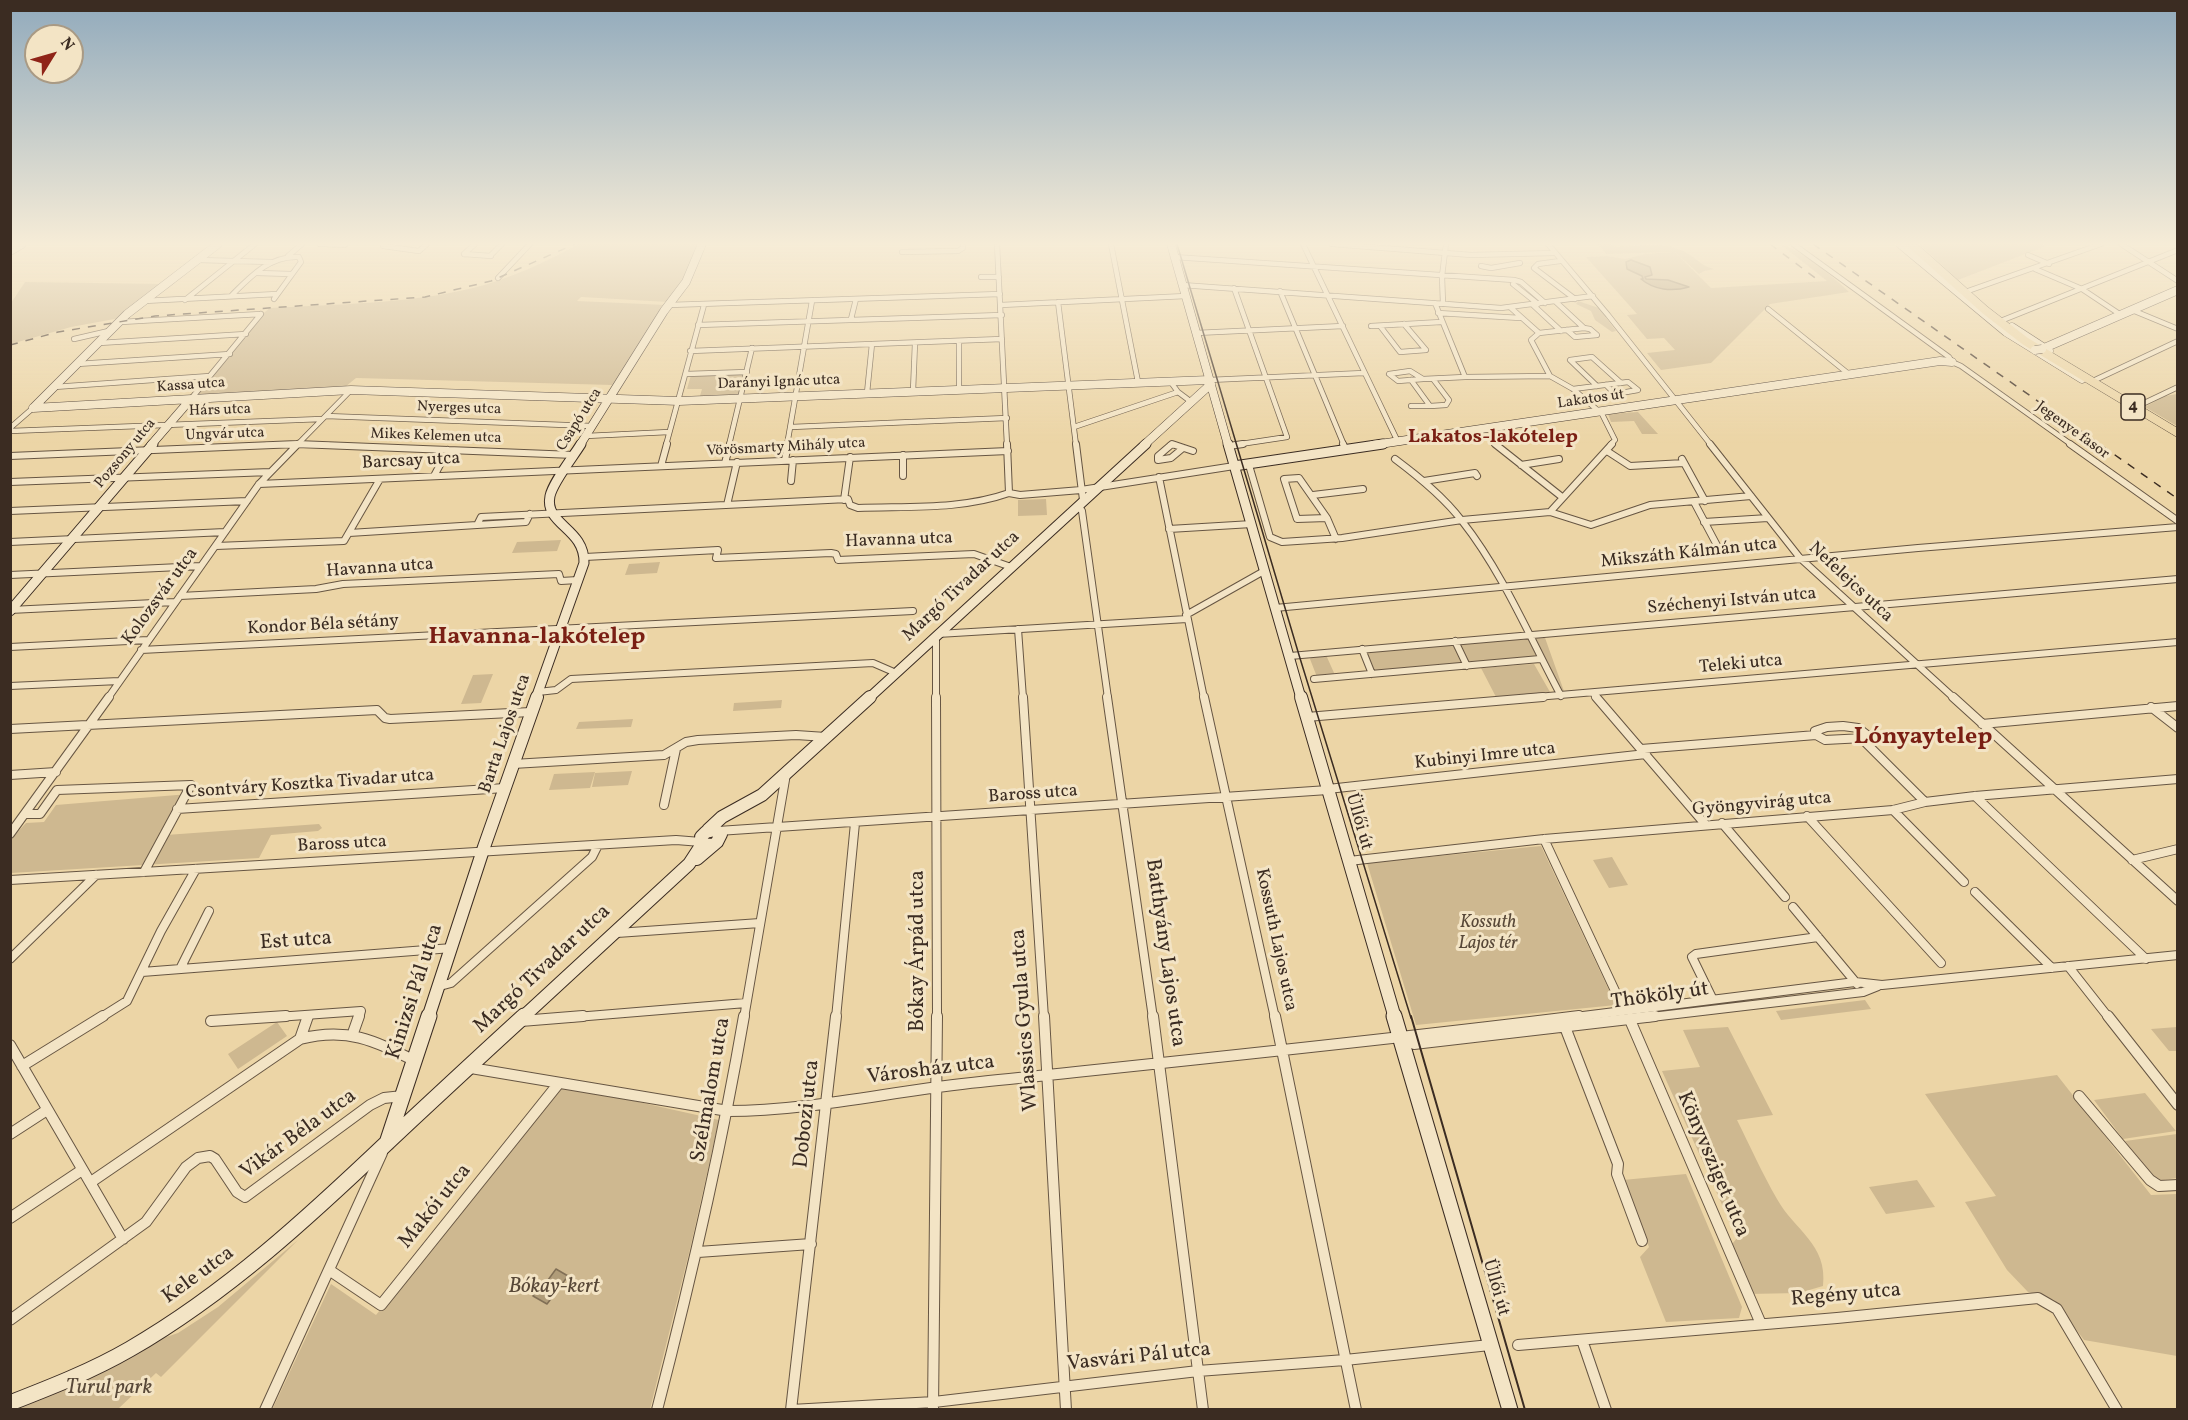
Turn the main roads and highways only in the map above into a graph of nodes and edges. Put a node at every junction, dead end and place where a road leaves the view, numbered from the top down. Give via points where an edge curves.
1 (1986, 310) edge
2 (2178, 433) edge

1 - 2 main road, 4 via 2025,341

